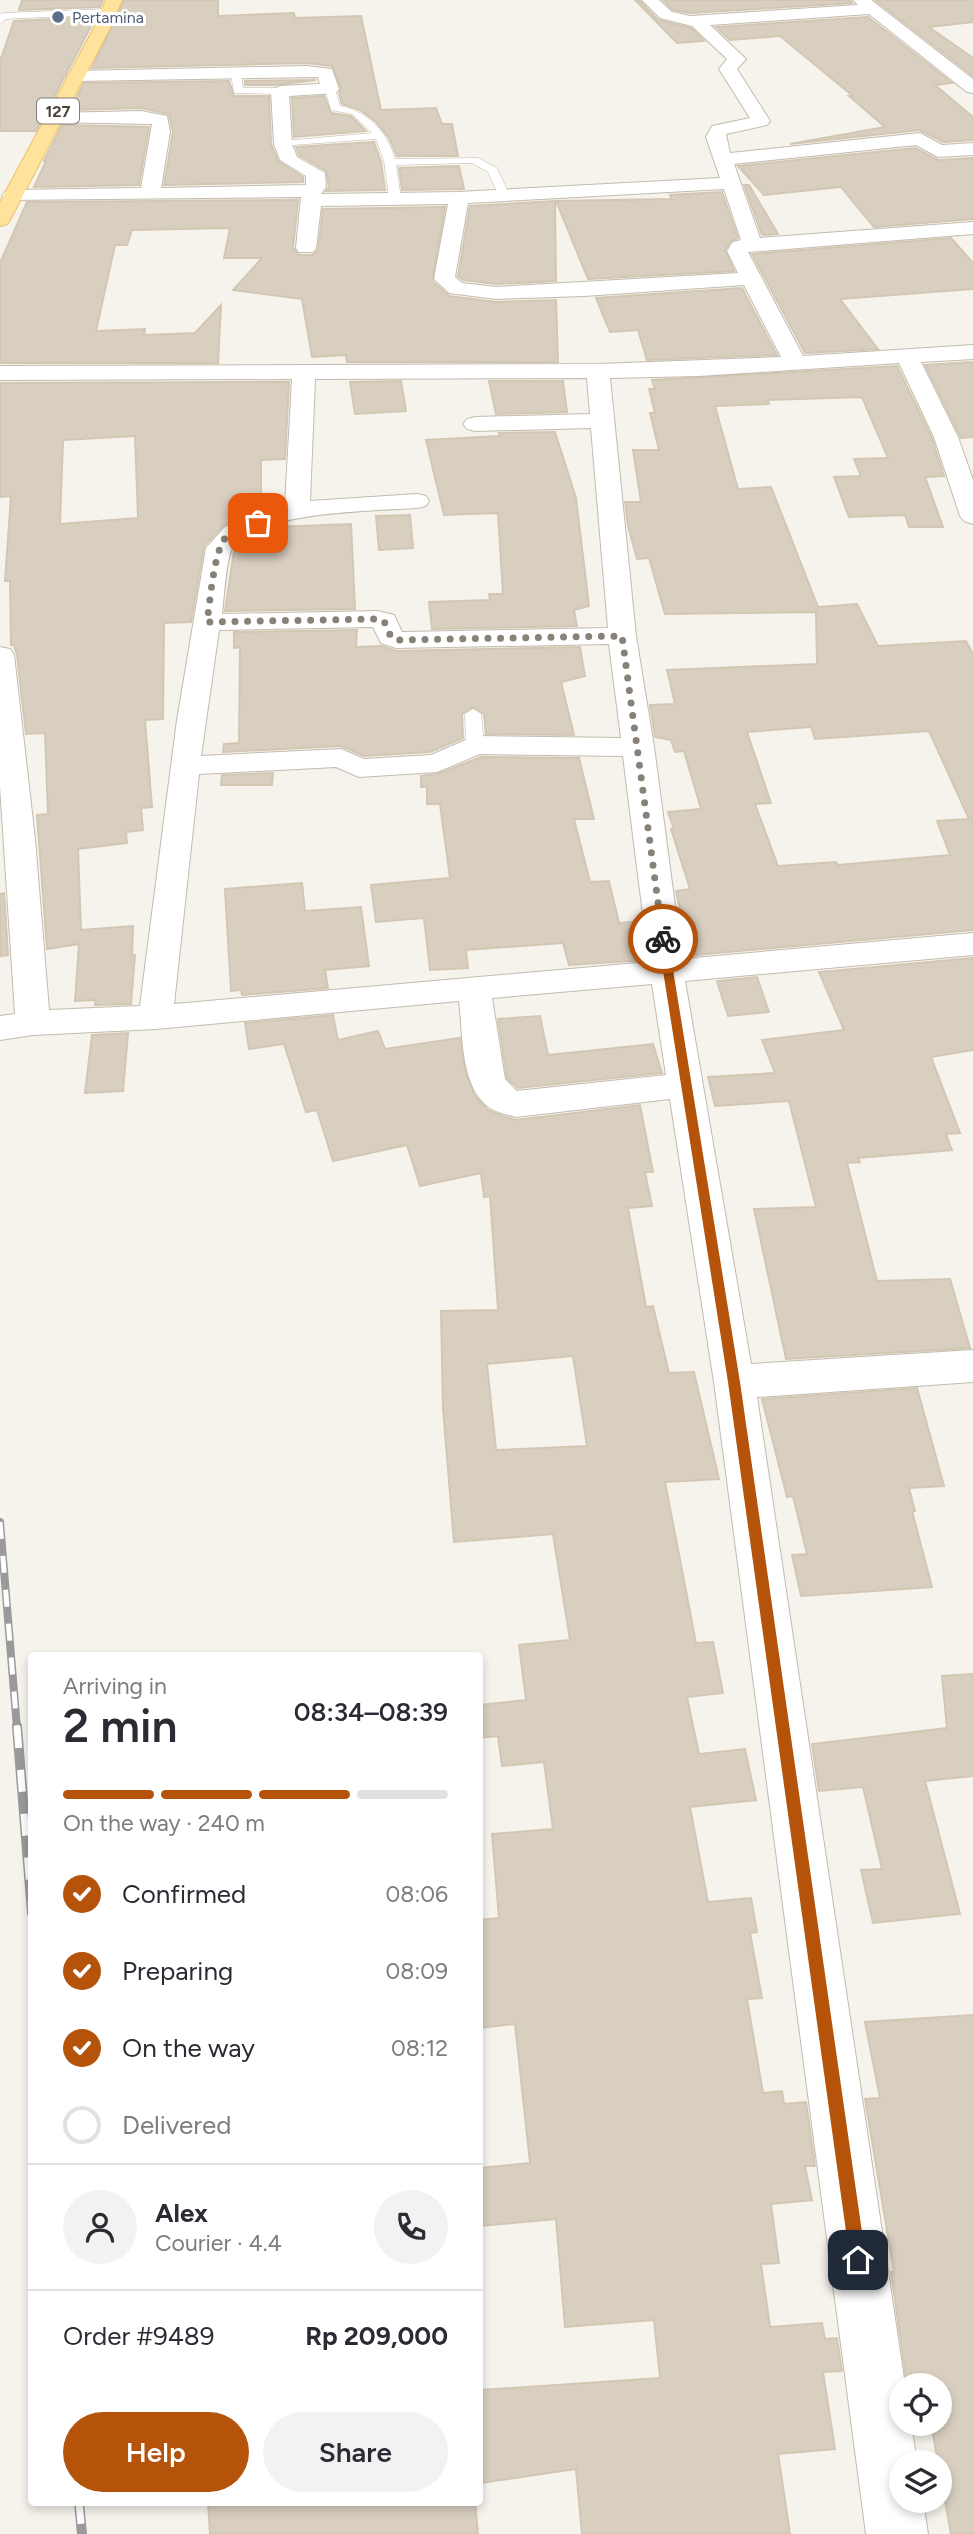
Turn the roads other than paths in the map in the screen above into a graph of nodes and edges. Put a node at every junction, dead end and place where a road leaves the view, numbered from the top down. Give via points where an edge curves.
1 (650, 0) edge
2 (868, 5) edge
3 (103, 17) edge
4 (696, 21) junction
5 (0, 24) edge
6 (26, 26) dead end
7 (236, 74) junction
8 (76, 76) junction
9 (973, 88) edge
10 (330, 89) junction
11 (281, 91) junction
12 (54, 118) junction
13 (379, 136) junction
14 (283, 144) junction
15 (973, 149) edge
16 (723, 159) junction
17 (389, 162) junction
18 (732, 183) junction
19 (150, 194) junction
20 (503, 194) junction
21 (12, 196) junction
22 (310, 196) junction
23 (395, 198) junction
24 (458, 198) junction
25 (0, 220) edge
26 (973, 228) edge
27 (752, 243) junction
28 (306, 248) dead end
29 (751, 278) junction
30 (787, 348) junction
31 (973, 352) edge
32 (907, 357) junction
33 (598, 371) junction
34 (0, 373) edge
35 (304, 373) junction
36 (604, 421) junction
37 (475, 424) dead end
38 (416, 501) dead end
39 (297, 509) junction
40 (973, 516) edge
41 (207, 622) junction
42 (622, 636) junction
43 (0, 655) edge
44 (473, 714) dead end
45 (475, 746) junction
46 (639, 747) junction
47 (186, 766) junction
48 (973, 944) edge
49 (667, 972) junction
50 (474, 988) junction
51 (156, 1017) junction
52 (33, 1023) junction
53 (0, 1028) edge
54 (686, 1085) junction
55 (973, 1366) edge
56 (734, 1382) junction
57 (897, 2534) edge

1 - 4 street via 672,19
2 - 4 street
2 - 9 street
3 - 5 lane via 3,16
3 - 8 main road, 127
4 - 16 street via 737,59 728,69 760,118 718,130 715,137
5 - 6 lane
7 - 8 street
7 - 10 street via 321,72 327,74
7 - 11 lane via 238,91
8 - 12 main road, 127
10 - 11 street
10 - 13 lane via 335,108 356,112
11 - 14 street
12 - 19 street via 141,116 161,120
12 - 21 main road, 127
13 - 14 lane
13 - 17 lane
14 - 22 street via 289,160 315,173 316,187
15 - 16 street via 938,151 920,139
16 - 18 street
17 - 20 lane via 474,160 493,170
17 - 23 lane
18 - 20 street
18 - 27 street
19 - 21 street
19 - 22 street
20 - 24 street
21 - 25 main road, 127
22 - 23 street
22 - 28 street
23 - 24 street
24 - 29 street via 444,279 456,289 563,291
26 - 27 street
27 - 29 street via 737,251
29 - 30 street
30 - 32 street
30 - 33 street
31 - 32 street
32 - 40 street via 946,437
33 - 35 street
33 - 36 street
34 - 35 street
35 - 39 street
36 - 37 street
36 - 42 street
38 - 39 street
39 - 41 street via 225,537 219,548
41 - 42 street via 378,619 396,640
41 - 47 street
42 - 46 street
43 - 52 street via 21,849
44 - 45 lane
45 - 46 street
45 - 47 street via 437,763 359,768 341,758
46 - 49 street
47 - 51 street
48 - 49 street
49 - 50 street
49 - 54 street
50 - 51 street
50 - 54 street via 486,1079 505,1102
51 - 52 street
52 - 53 street
54 - 56 street
55 - 56 street
56 - 57 street

